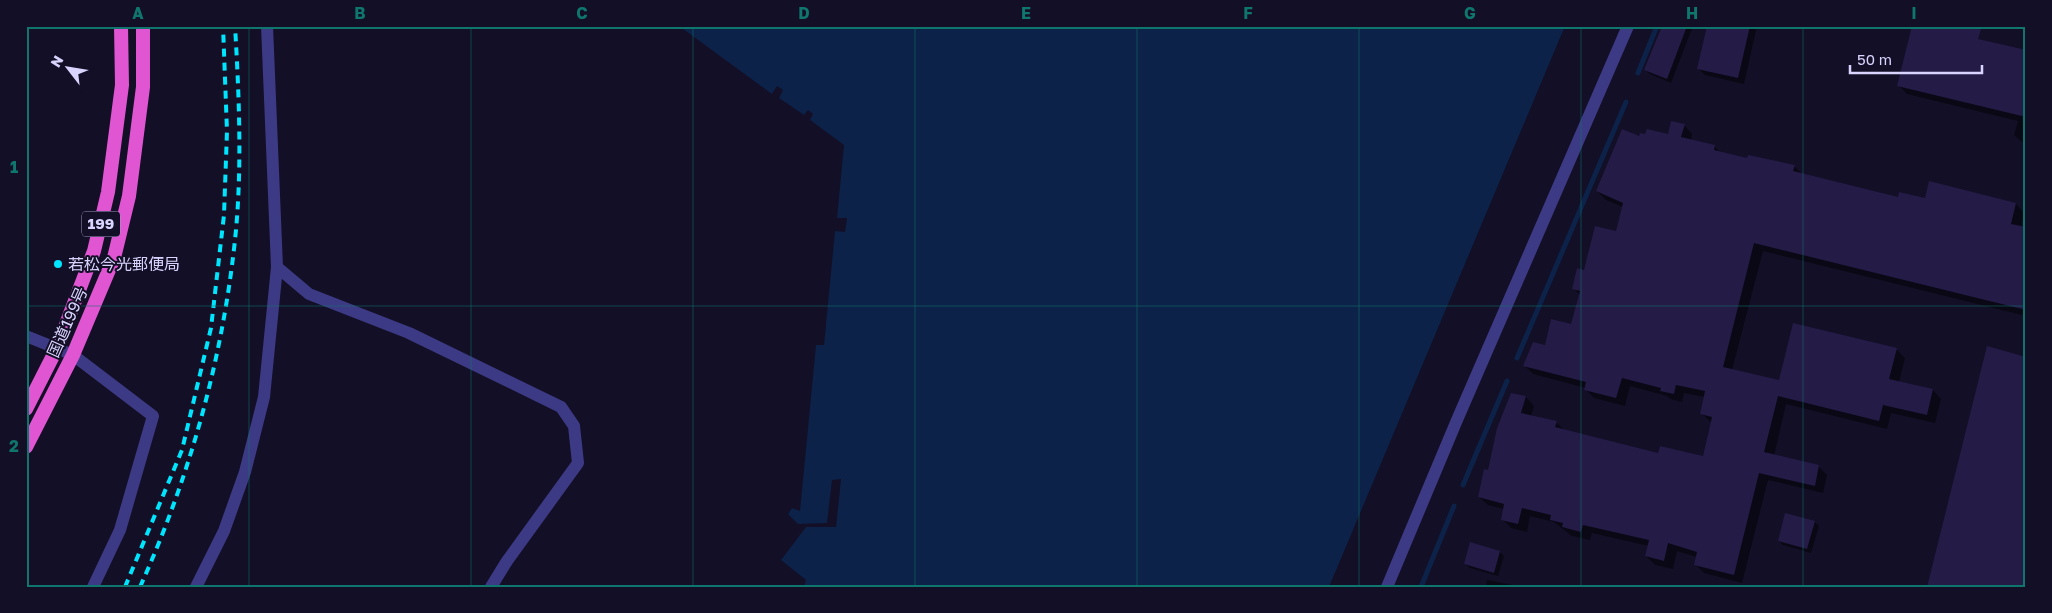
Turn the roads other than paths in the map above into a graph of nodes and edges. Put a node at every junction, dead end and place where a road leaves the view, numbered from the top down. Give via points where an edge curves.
1 (121, 26) edge
2 (143, 26) edge
3 (267, 26) edge
4 (1628, 26) edge
5 (276, 267) junction
6 (26, 336) edge
7 (57, 348) junction
8 (72, 355) junction
9 (26, 409) edge
10 (26, 448) edge
11 (93, 587) edge
12 (196, 587) edge
13 (491, 587) edge
14 (1387, 587) edge

1 - 7 highway, 国道199号 / 199 via 122,86 108,192 94,251
2 - 8 highway, 国道199号 / 199 via 143,87 129,196 114,258
3 - 5 street
4 - 14 street
5 - 12 street via 264,397 250,453 224,531
5 - 13 street via 309,294 418,337 561,406 574,426 578,463
6 - 7 street
7 - 8 street
7 - 9 highway, 国道199号 / 199
8 - 10 highway, 国道199号 / 199
8 - 11 street via 153,416 120,530

